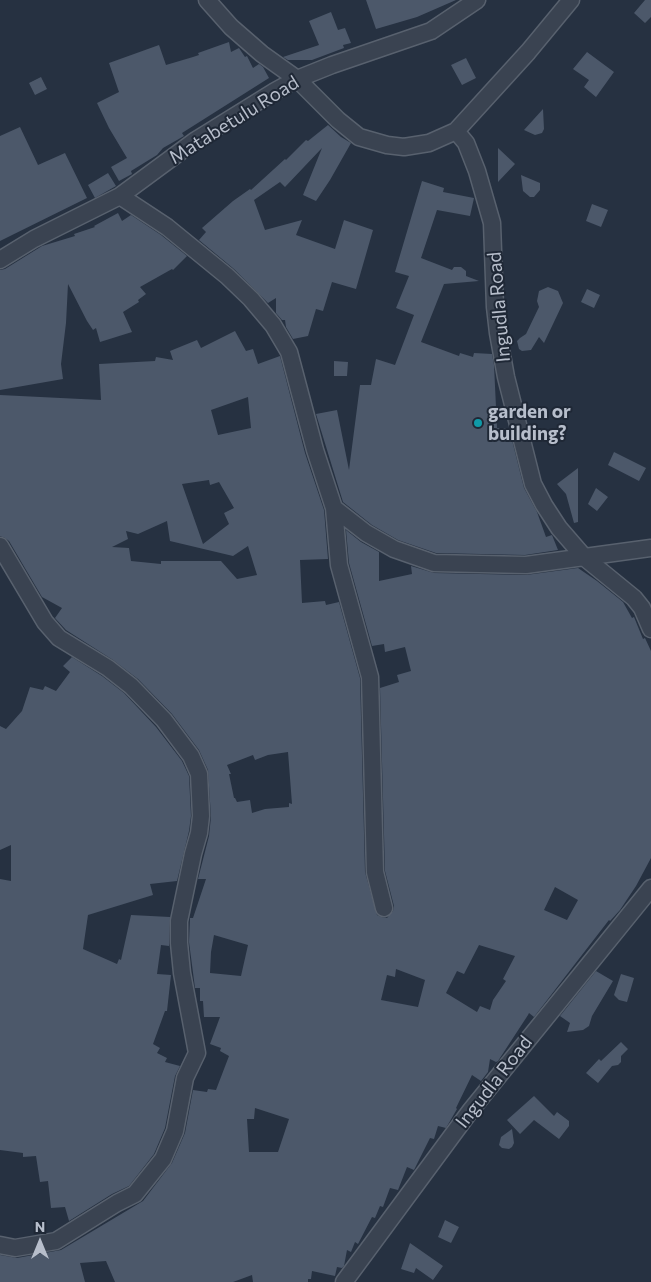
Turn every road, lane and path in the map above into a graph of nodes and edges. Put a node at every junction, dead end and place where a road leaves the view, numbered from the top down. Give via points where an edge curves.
1 (207, 0) edge
2 (477, 0) edge
3 (571, 0) edge
4 (297, 80) junction
5 (456, 130) junction
6 (120, 196) junction
7 (0, 260) edge
8 (334, 508) junction
9 (0, 546) edge
10 (651, 548) edge
11 (585, 558) junction
12 (651, 629) edge
13 (651, 888) edge
14 (384, 908) dead end
15 (0, 1246) edge
16 (344, 1282) edge

1 - 4 street via 230,27
2 - 4 street, Matabetulu Road via 431,31
3 - 5 street
4 - 5 street via 359,137 387,146 430,143
4 - 6 street, Matabetulu Road via 196,140
5 - 11 street, Ingudla Road via 466,143 477,171 492,223 498,333 528,468 551,517
6 - 7 street, Matabetulu Road via 34,239
6 - 8 street via 167,227 227,276 273,325 289,352
8 - 11 street via 394,549 434,564 526,565
8 - 14 street via 339,565 370,677 375,872
9 - 15 street via 45,622 59,638 131,686 164,720 191,756 198,774 201,816 179,921 182,973 197,1054 185,1078 175,1131 163,1159 135,1194 56,1241 16,1248
10 - 11 street
11 - 12 street, Ingudla Road via 634,598
13 - 16 street, Ingudla Road via 470,1110

